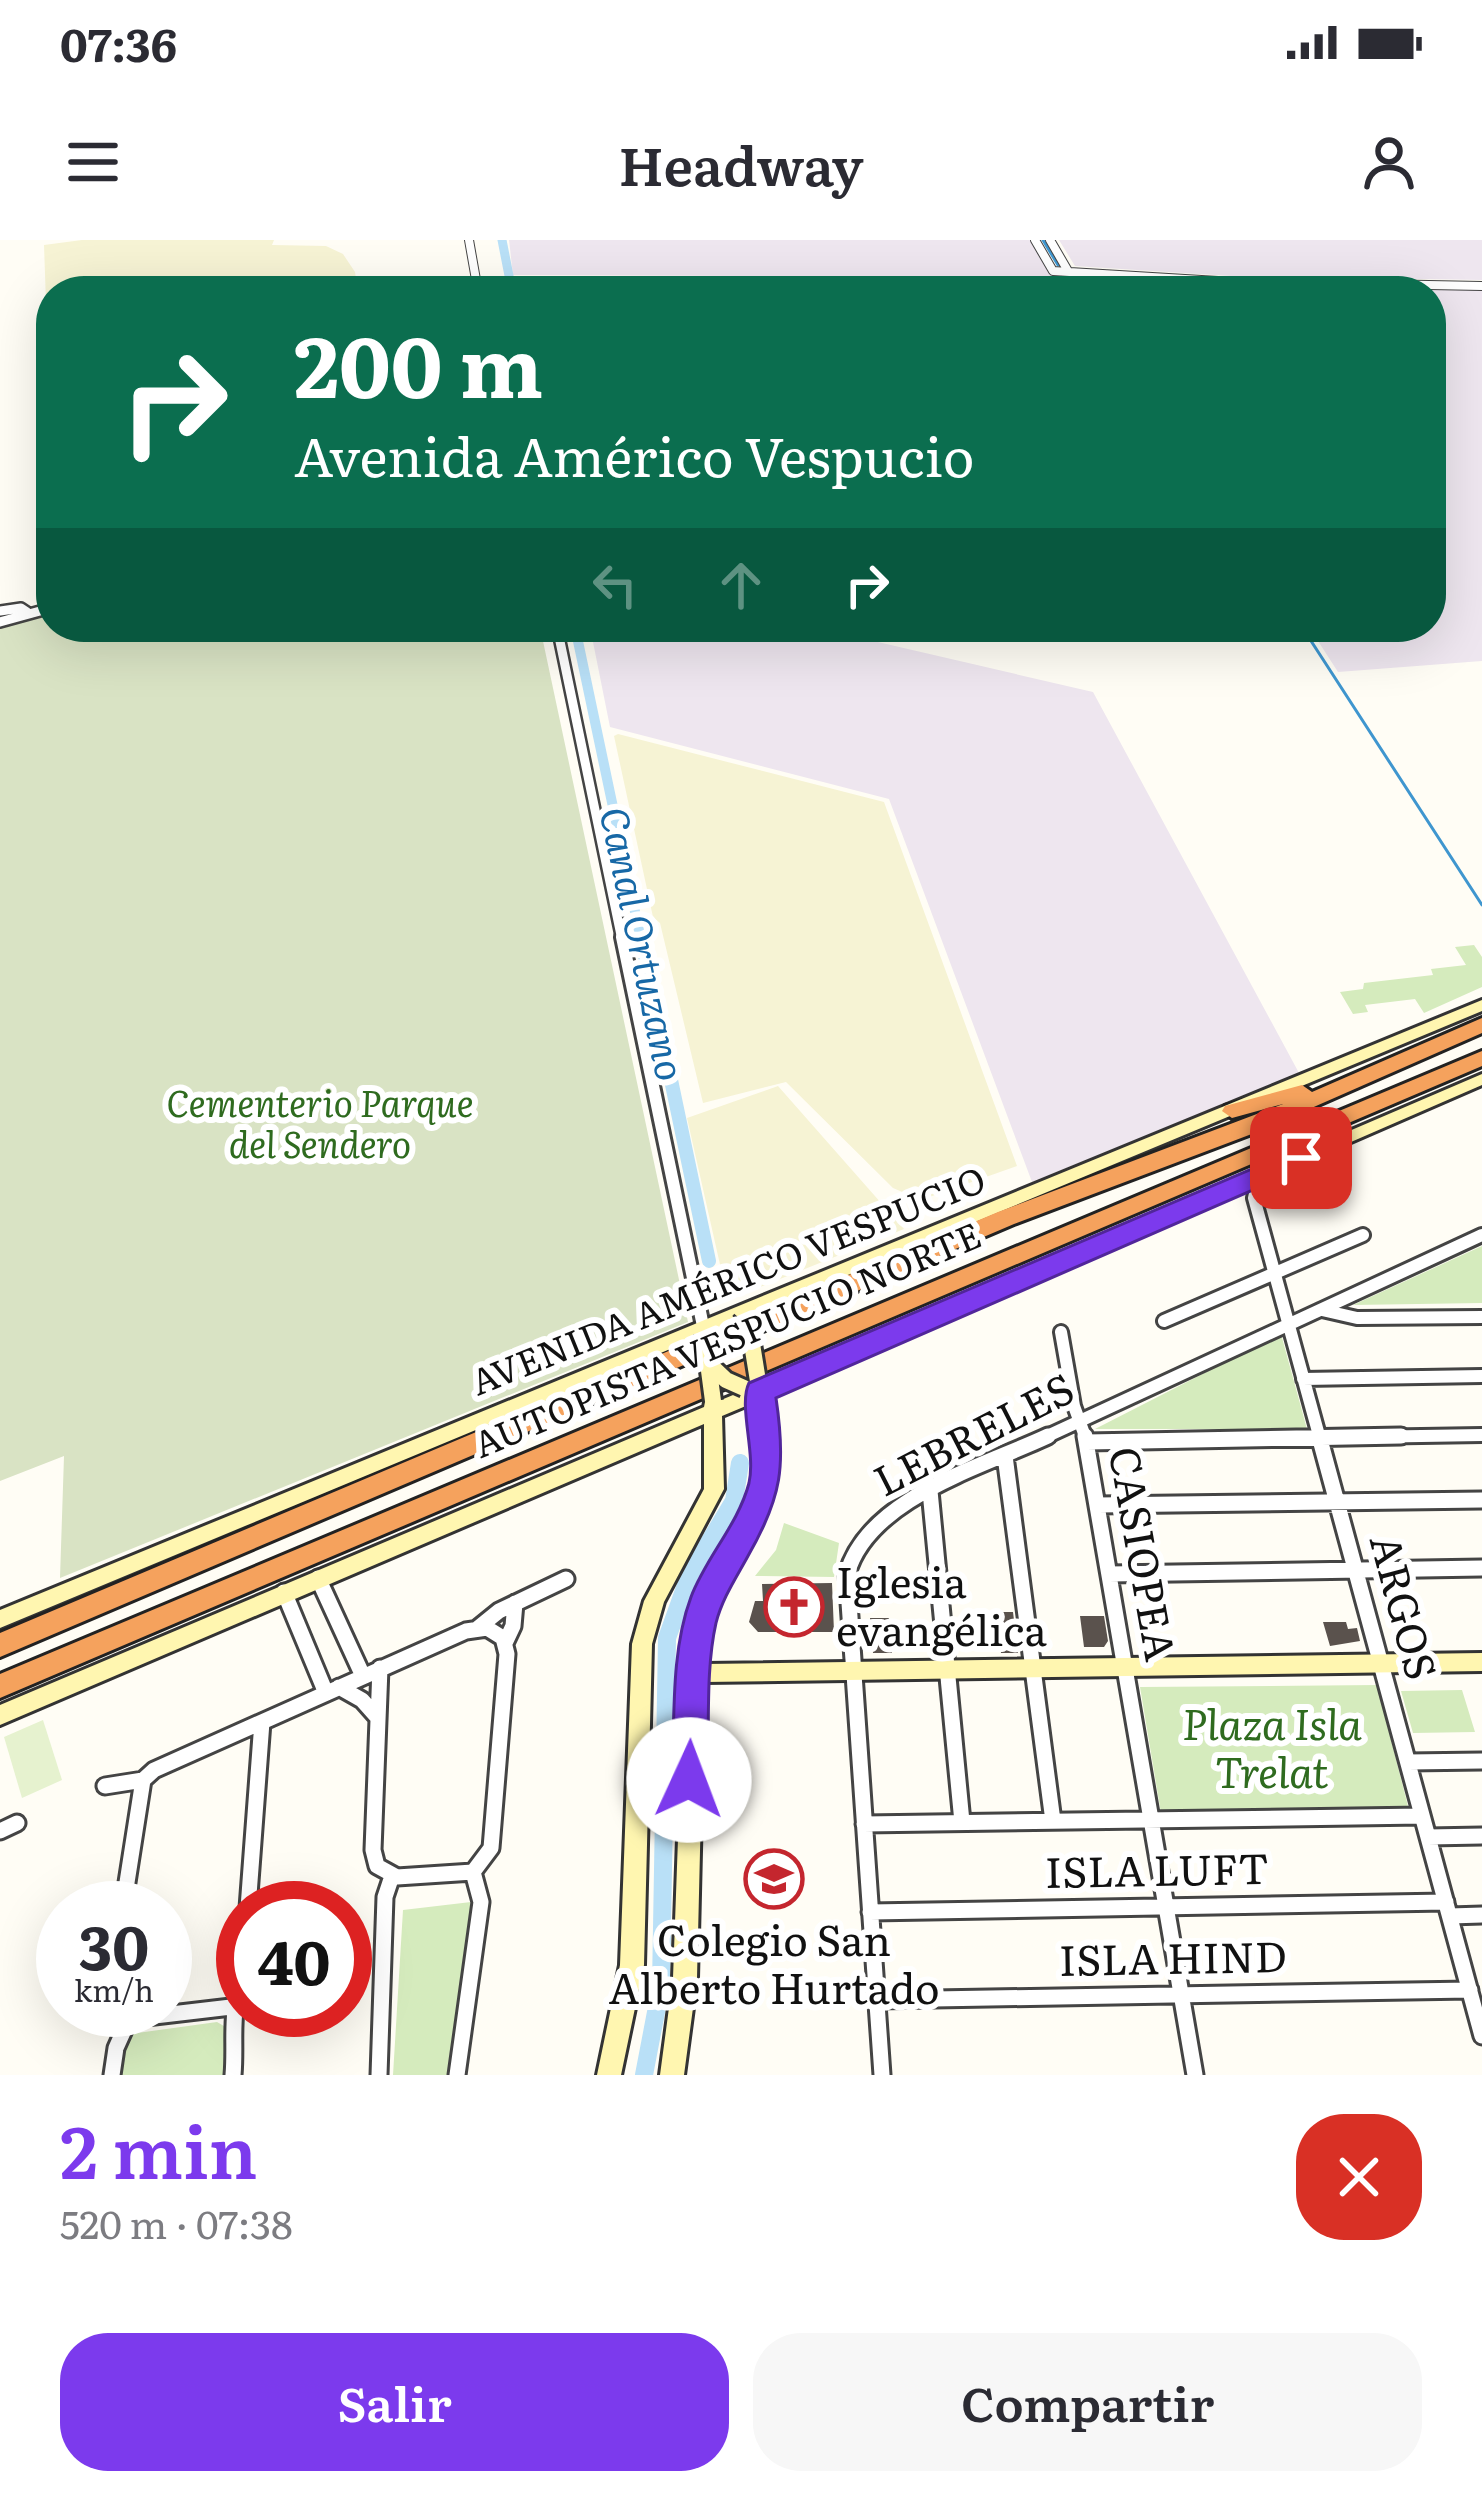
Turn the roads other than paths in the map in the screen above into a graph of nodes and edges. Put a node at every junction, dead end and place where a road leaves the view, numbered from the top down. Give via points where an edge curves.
1 (469, 240) edge
2 (1035, 240) edge
3 (1050, 240) edge
4 (1068, 271) junction
5 (475, 276) edge
6 (1138, 276) edge
7 (1446, 285) edge
8 (1482, 286) edge
9 (0, 611) edge
10 (36, 611) edge
11 (28, 613) junction
12 (0, 622) edge
13 (560, 642) edge
14 (1482, 1005) edge
15 (1482, 1025) edge
16 (1482, 1058) edge
17 (1384, 1070) junction
18 (1482, 1078) edge
19 (1232, 1111) junction
20 (1322, 1126) junction
21 (1257, 1187) junction
22 (1482, 1234) edge
23 (1363, 1235) dead end
24 (1275, 1274) junction
25 (1321, 1310) junction
26 (1482, 1317) edge
27 (1164, 1321) dead end
28 (710, 1322) junction
29 (1288, 1324) junction
30 (1061, 1332) dead end
31 (708, 1362) junction
32 (1482, 1376) edge
33 (1304, 1379) junction
34 (754, 1387) junction
35 (714, 1405) junction
36 (1079, 1422) junction
37 (1482, 1435) edge
38 (1319, 1437) junction
39 (1087, 1442) junction
40 (1005, 1456) junction
41 (930, 1491) junction
42 (1482, 1500) edge
43 (1337, 1502) junction
44 (1098, 1505) junction
45 (1482, 1568) edge
46 (1355, 1570) junction
47 (1109, 1574) junction
48 (318, 1578) junction
49 (566, 1579) dead end
50 (284, 1592) junction
51 (515, 1603) junction
52 (0, 1619) edge
53 (492, 1634) junction
54 (0, 1645) edge
55 (1482, 1662) edge
56 (1381, 1663) junction
57 (1126, 1667) junction
58 (380, 1668) junction
59 (1033, 1669) junction
60 (947, 1670) junction
61 (854, 1672) junction
62 (693, 1673) junction
63 (363, 1676) junction
64 (0, 1686) edge
65 (332, 1690) junction
66 (0, 1715) edge
67 (378, 1718) junction
68 (262, 1722) junction
69 (1482, 1761) edge
70 (1408, 1762) junction
71 (143, 1780) junction
72 (105, 1786) dead end
73 (1422, 1816) junction
74 (1151, 1820) junction
75 (1053, 1821) junction
76 (17, 1822) dead end
77 (962, 1822) junction
78 (864, 1824) junction
79 (0, 1832) edge
80 (1482, 1836) edge
81 (1428, 1837) junction
82 (473, 1872) junction
83 (392, 1876) junction
84 (127, 1881) edge
85 (250, 1881) edge
86 (1166, 1906) junction
87 (1448, 1909) junction
88 (870, 1912) junction
89 (1482, 1915) edge
90 (1181, 1995) junction
91 (1475, 1996) edge
92 (877, 2000) junction
93 (1482, 2036) edge
94 (118, 2037) edge
95 (236, 2037) edge
96 (112, 2075) edge
97 (233, 2075) edge
98 (379, 2075) edge
99 (457, 2075) edge
100 (609, 2075) edge
101 (672, 2075) edge
102 (882, 2075) edge
103 (1195, 2075) edge

1 - 5 street
2 - 4 street via 1053,271
3 - 4 street
4 - 6 street
7 - 8 street
9 - 11 street
10 - 11 street
11 - 12 street
13 - 28 street
14 - 19 main road, AVENIDA AMÉRICO VESPUCIO
15 - 17 highway, AUTOPISTA VESPUCIO NORTE
16 - 20 highway, AUTOPISTA VESPUCIO NORTE
17 - 19 highway
17 - 54 highway, AUTOPISTA VESPUCIO NORTE via 1006,1218
18 - 21 main road
19 - 28 main road, AVENIDA AMÉRICO VESPUCIO
20 - 21 highway via 1280,1153
20 - 64 highway, AUTOPISTA VESPUCIO NORTE
21 - 24 street, ARGOS
21 - 34 main road via 1233,1188
22 - 25 street, LEBRELES
23 - 24 street
24 - 27 street
24 - 29 street, ARGOS
25 - 26 street via 1358,1318
25 - 29 street, LEBRELES
28 - 31 main road, bridge
28 - 34 main road, bridge via 752,1344
28 - 52 main road, AVENIDA AMÉRICO VESPUCIO
29 - 33 street, ARGOS
29 - 36 street, LEBRELES
30 - 36 street, CASIOPEA
31 - 34 main road, bridge via 726,1380
31 - 35 main road, bridge
32 - 33 street
33 - 38 street, ARGOS
34 - 35 main road
34 - 62 main road via 766,1478 703,1609
35 - 48 main road
35 - 100 main road via 714,1489 654,1601 642,1644 632,1965
36 - 39 street, CASIOPEA
36 - 40 street, LEBRELES
37 - 38 street
38 - 39 street
38 - 43 street, ARGOS
39 - 44 street, CASIOPEA
40 - 41 street, LEBRELES
40 - 59 street
41 - 60 street
41 - 61 street, LEBRELES via 881,1519 852,1557
42 - 43 street
43 - 44 street
43 - 46 street, ARGOS
44 - 47 street, CASIOPEA
45 - 46 street
46 - 47 street
46 - 56 street, ARGOS
47 - 57 street, CASIOPEA
48 - 50 main road
48 - 63 street
49 - 51 street
50 - 65 street
50 - 66 main road
51 - 53 street
51 - 53 street via 514,1625
53 - 58 street
53 - 82 street via 491,1848
55 - 56 main road
56 - 57 main road
56 - 70 street, ARGOS
57 - 59 main road
57 - 74 street, CASIOPEA
58 - 63 street
58 - 67 street
59 - 60 main road
59 - 75 street
60 - 61 main road
60 - 77 street
61 - 62 main road
61 - 78 street, LEBRELES
62 - 101 main road via 685,1978
63 - 65 street
65 - 67 street via 362,1700
65 - 68 street
67 - 83 street via 373,1850 377,1866
68 - 71 street
68 - 85 street
69 - 70 street
70 - 73 street, ARGOS
71 - 72 street
71 - 84 street
73 - 74 street
73 - 81 street, ARGOS
74 - 75 street
74 - 86 street, CASIOPEA
75 - 77 street
76 - 79 street
77 - 78 street
78 - 88 street, LEBRELES
80 - 81 street
81 - 87 street, ARGOS
82 - 83 street
82 - 99 street via 482,1902
83 - 98 street via 384,1905
86 - 87 street, ISLA LUFT
86 - 88 street, ISLA LUFT
86 - 90 street, CASIOPEA
87 - 89 street, ISLA LUFT
87 - 91 street, ARGOS
88 - 92 street, LEBRELES
90 - 91 street, ISLA HIND
90 - 92 street, ISLA HIND
90 - 103 street, CASIOPEA
91 - 93 street, ARGOS
92 - 102 street, LEBRELES
94 - 96 street
95 - 97 street

